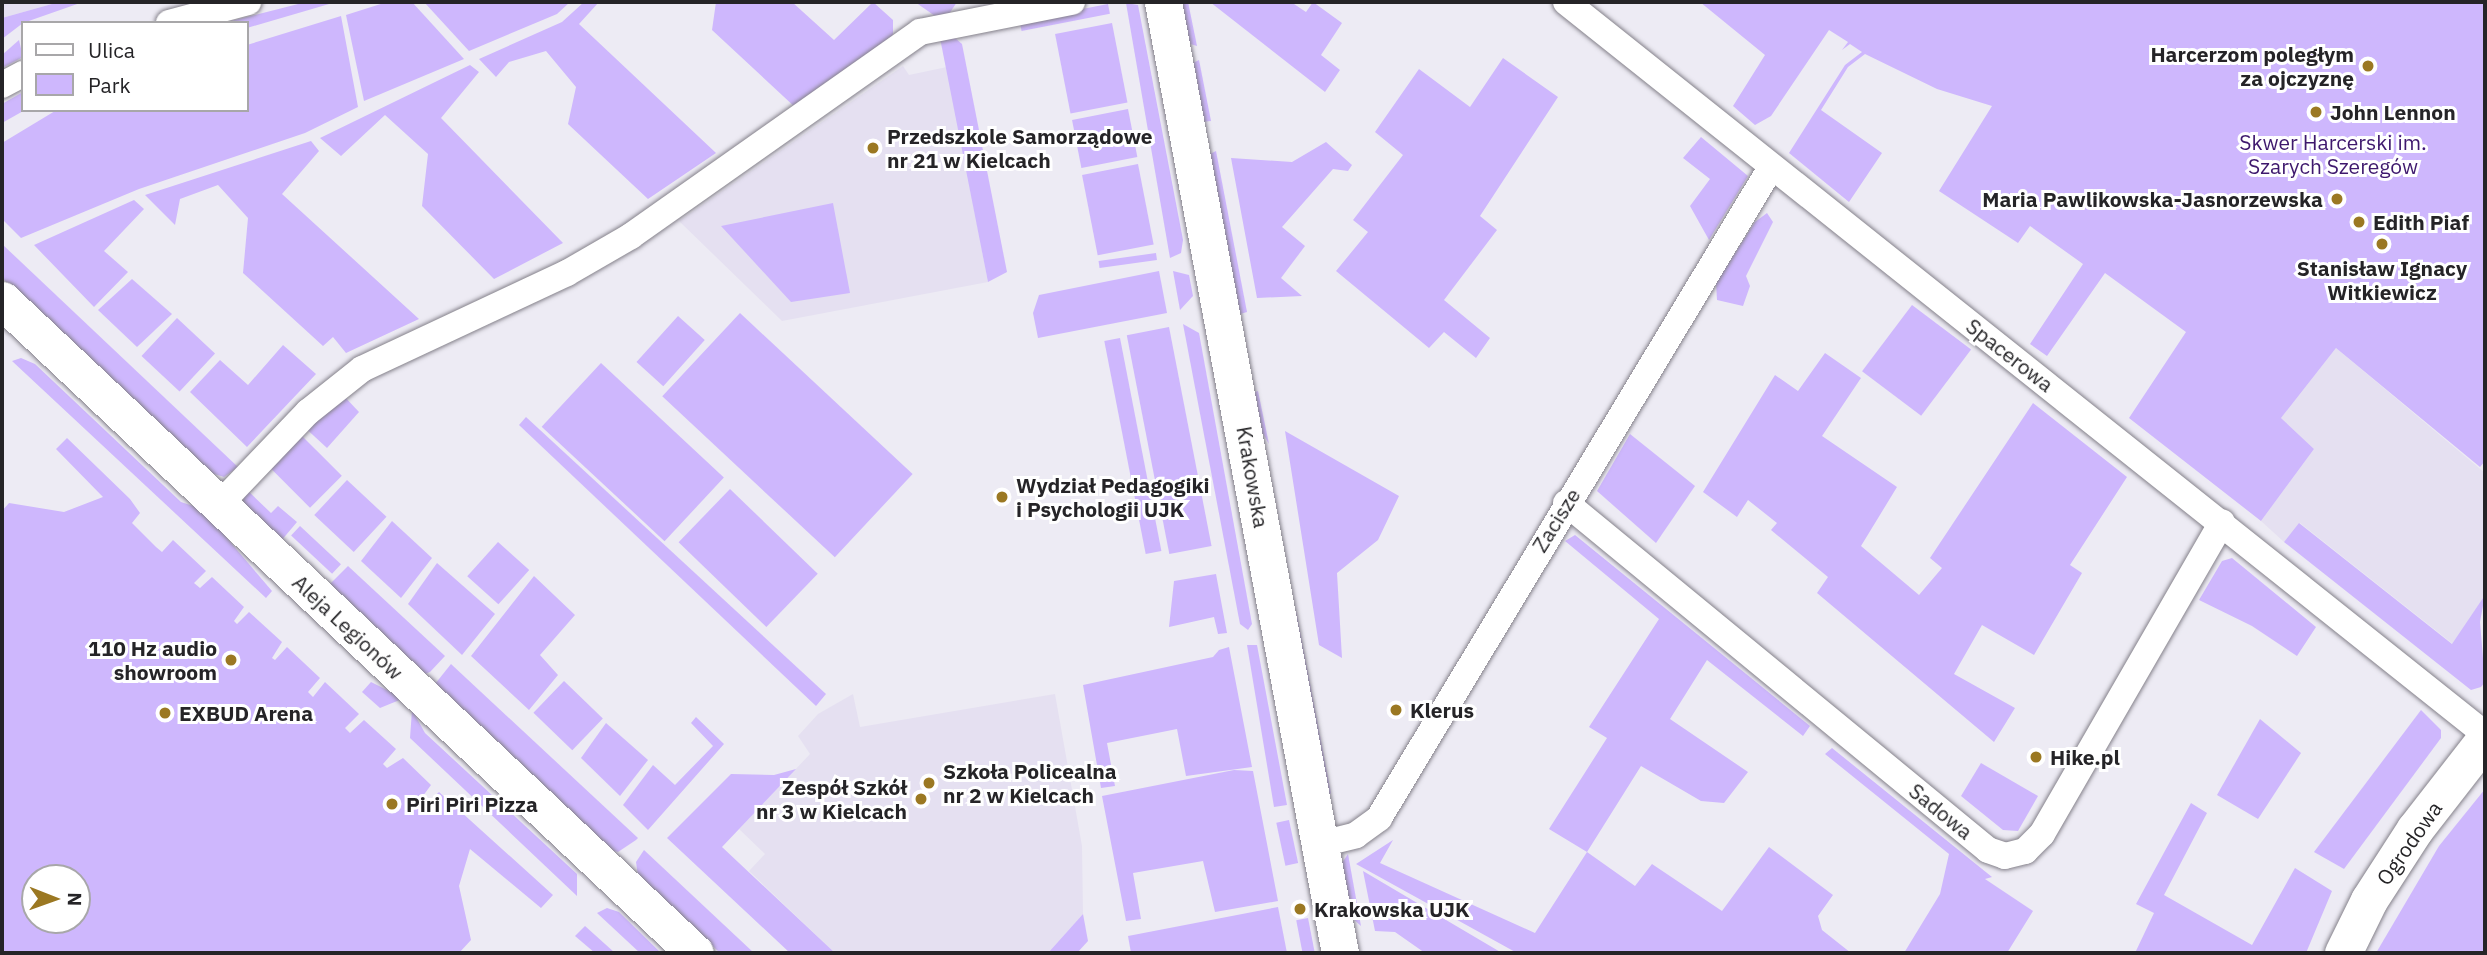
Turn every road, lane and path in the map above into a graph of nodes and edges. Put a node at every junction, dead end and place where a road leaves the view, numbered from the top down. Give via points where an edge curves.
1 (248, 2) edge
2 (1072, 2) edge
3 (1163, 2) edge
4 (1566, 2) edge
5 (177, 21) edge
6 (21, 76) edge
7 (2, 85) edge
8 (1770, 169) junction
9 (2, 300) edge
10 (1566, 503) junction
11 (219, 505) junction
12 (2222, 522) junction
13 (2485, 734) edge
14 (2485, 739) edge
15 (1321, 844) junction
16 (695, 953) edge
17 (1340, 953) edge
18 (2343, 953) edge

1 - 5 street
2 - 11 street via 920,32 631,236 568,273 362,369 307,412
3 - 15 street, Krakowska
4 - 8 street, Spacerowa
6 - 7 street
8 - 10 street, Zacisze
8 - 12 street, Spacerowa
9 - 11 street, Aleja Legionów
10 - 12 street, Sadowa via 1988,850 2005,856 2025,851 2042,834
10 - 15 street, Zacisze via 1379,818 1356,835
11 - 16 street, Aleja Legionów
12 - 13 street, Spacerowa
14 - 18 street, Ogrodowa via 2415,829 2369,900
15 - 17 street, Krakowska

